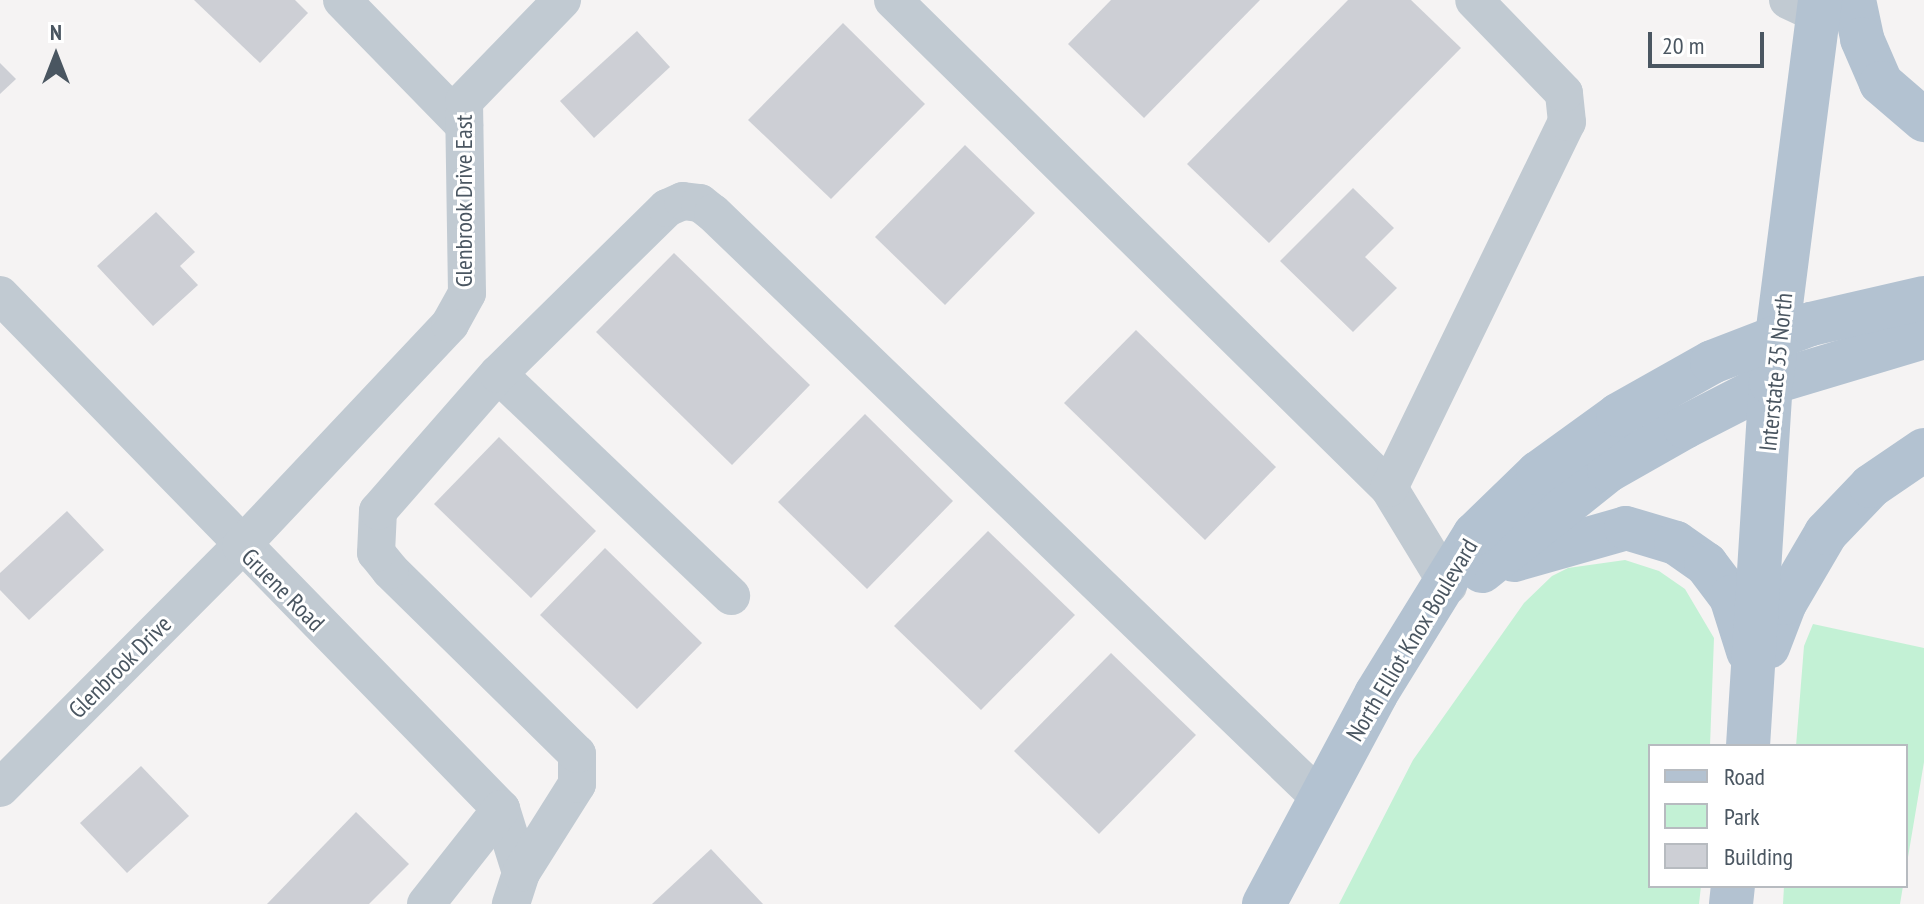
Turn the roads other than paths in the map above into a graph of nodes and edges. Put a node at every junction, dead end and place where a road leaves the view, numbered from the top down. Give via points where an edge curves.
1 (342, 0) edge
2 (562, 0) edge
3 (893, 0) edge
4 (1474, 0) edge
5 (1820, 3) edge
6 (1924, 120) edge
7 (464, 125) junction
8 (0, 295) edge
9 (1924, 298) edge
10 (1778, 335) junction
11 (1924, 337) edge
12 (498, 374) junction
13 (1771, 383) junction
14 (1924, 450) edge
15 (1389, 488) junction
16 (241, 546) junction
17 (1465, 578) junction
18 (731, 596) dead end
19 (1756, 676) junction
20 (1748, 744) edge
21 (0, 788) edge
22 (1319, 797) junction
23 (501, 809) junction
24 (516, 889) edge
25 (426, 904) edge
26 (1264, 904) edge

1 - 7 street
2 - 7 street, Glenbrook Drive East via 464,101
3 - 15 street
4 - 15 street via 1564,93 1567,122
5 - 6 main road via 1862,39 1881,83
5 - 10 main road, Interstate 35 North
7 - 16 street, Glenbrook Drive East via 467,293 461,308 415,367
8 - 16 street, Gruene Road
9 - 10 main road, North Elliot Knox Boulevard
10 - 13 main road, Interstate 35 North
10 - 17 main road, North Elliot Knox Boulevard via 1663,387 1577,442 1475,534
11 - 13 main road, North Elliot Knox Boulevard
12 - 18 street
12 - 22 street via 667,208 683,201 700,203
12 - 24 street via 378,511 374,533 376,553 390,570 577,754 577,784
13 - 17 main road, North Elliot Knox Boulevard via 1609,470
13 - 19 main road, Interstate 35 North
14 - 19 main road via 1871,486 1826,533 1785,603
15 - 17 street
16 - 21 street, Glenbrook Drive
16 - 23 street, Gruene Road
17 - 19 main road via 1569,541 1626,528 1676,543 1706,564 1731,597
17 - 22 main road, North Elliot Knox Boulevard via 1376,694
19 - 20 main road, Interstate 35 North
22 - 26 main road, North Elliot Knox Boulevard
23 - 24 street, Gruene Road
23 - 25 street

